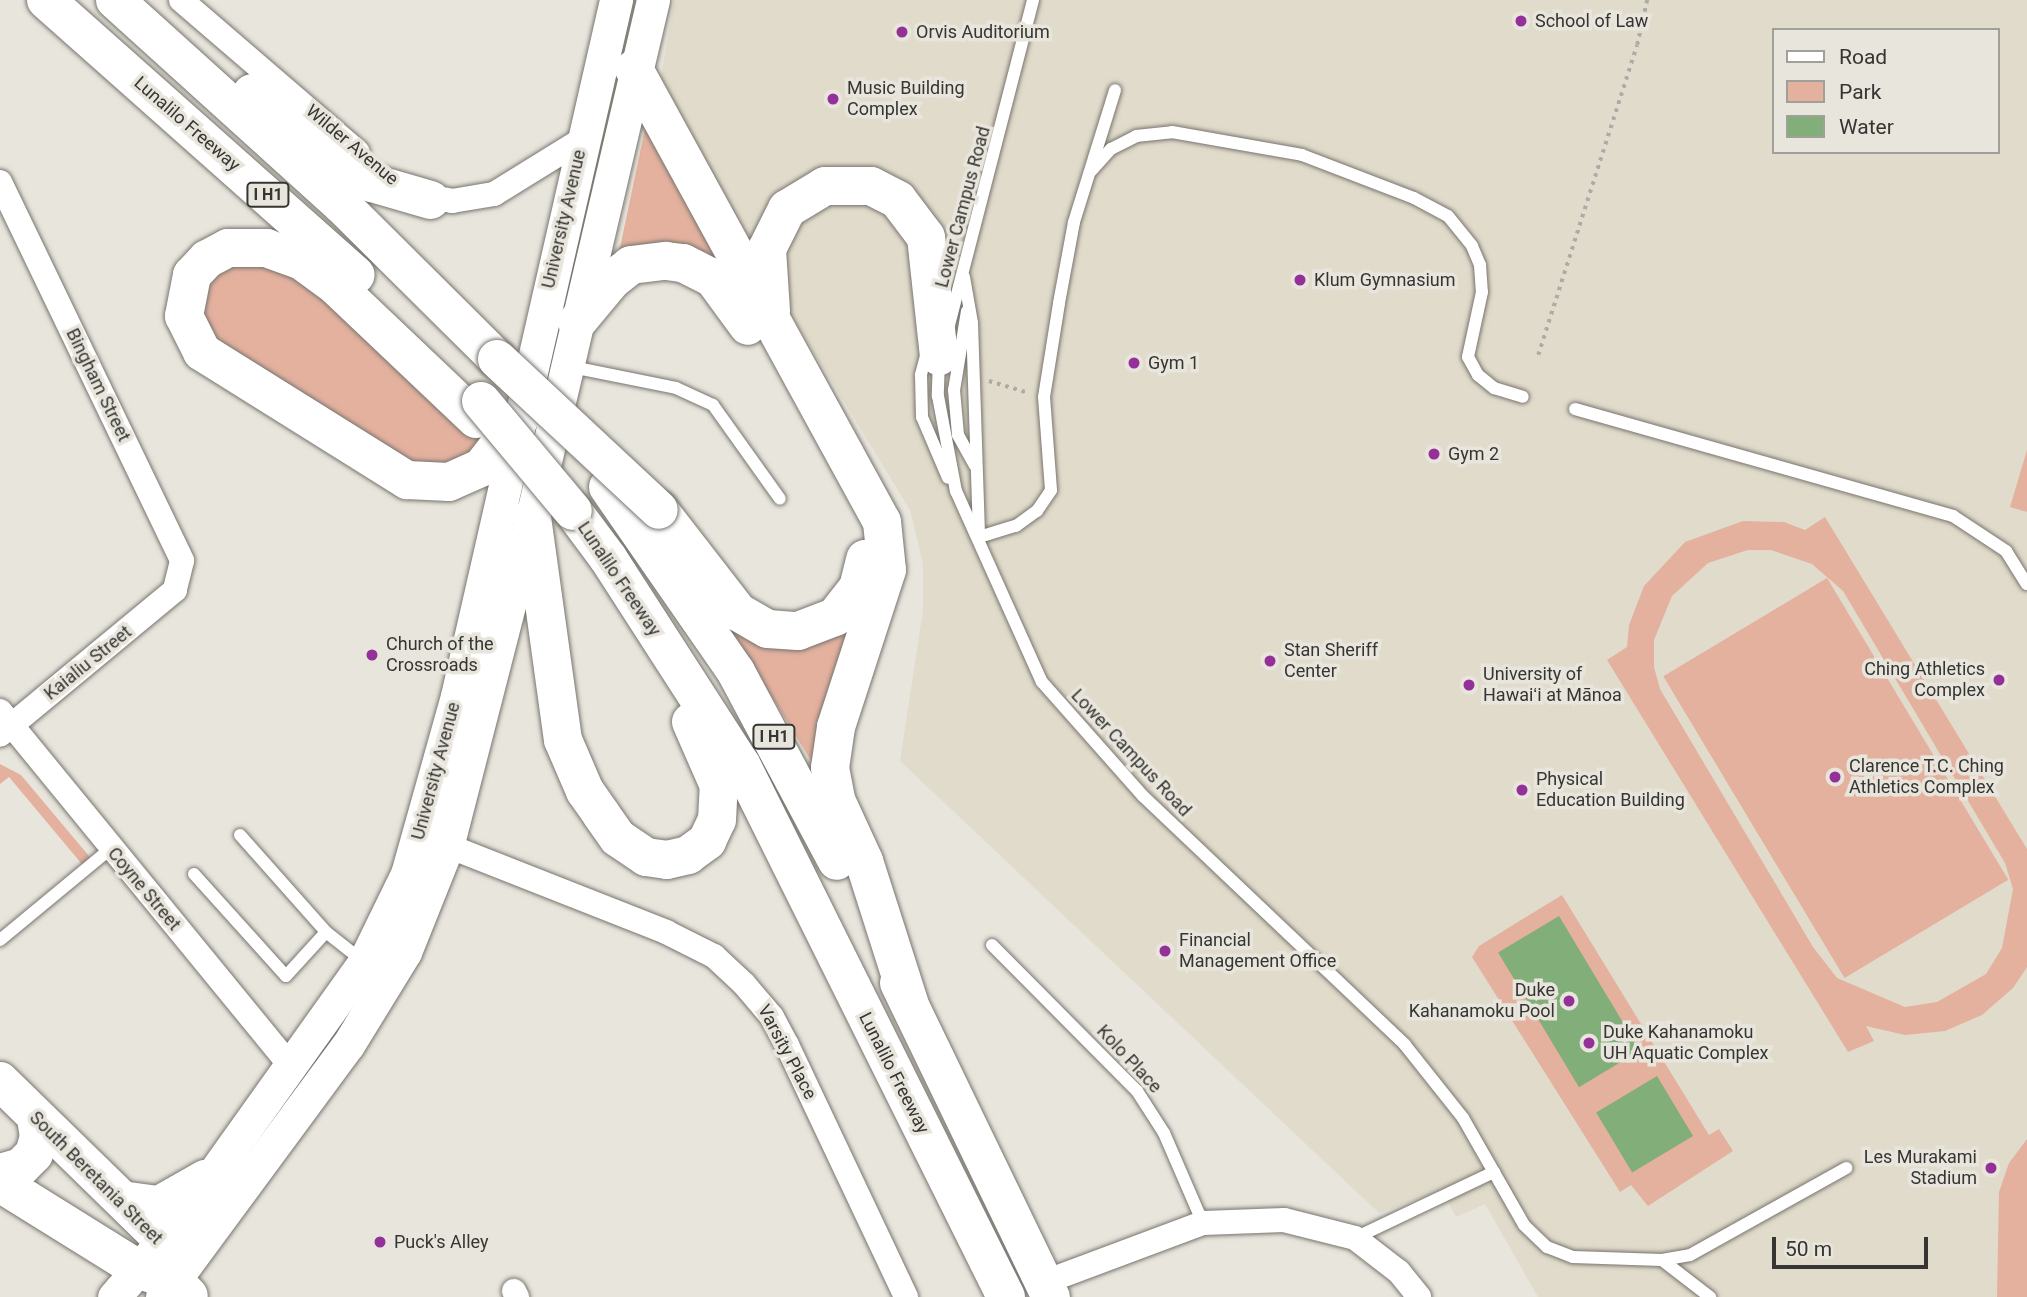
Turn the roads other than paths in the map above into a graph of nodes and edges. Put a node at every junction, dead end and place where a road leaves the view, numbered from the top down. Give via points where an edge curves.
1 (46, 0) edge
2 (116, 0) edge
3 (181, 0) edge
4 (616, 0) edge
5 (653, 0) edge
6 (1033, 0) edge
7 (634, 69) junction
8 (1115, 90) dead end
9 (583, 139) junction
10 (1089, 173) junction
11 (0, 182) edge
12 (431, 200) junction
13 (964, 274) junction
14 (952, 309) junction
15 (577, 322) junction
16 (772, 327) junction
17 (939, 356) junction
18 (497, 359) junction
19 (566, 366) junction
20 (1523, 397) dead end
21 (1575, 409) dead end
22 (479, 410) junction
23 (519, 436) junction
24 (977, 469) junction
25 (956, 491) junction
26 (780, 499) dead end
27 (532, 517) junction
28 (979, 537) junction
29 (608, 558) junction
30 (2027, 584) edge
31 (175, 590) joint
32 (3, 724) edge
33 (240, 835) dead end
34 (434, 840) junction
35 (110, 849) junction
36 (194, 874) dead end
37 (326, 932) junction
38 (0, 940) edge
39 (992, 945) dead end
40 (364, 962) junction
41 (910, 1005) junction
42 (290, 1065) junction
43 (0, 1082) edge
44 (320, 1086) junction
45 (36, 1118) junction
46 (218, 1166) junction
47 (1846, 1168) dead end
48 (0, 1172) edge
49 (1494, 1172) junction
50 (0, 1183) edge
51 (121, 1197) junction
52 (1203, 1223) junction
53 (1355, 1238) junction
54 (164, 1241) junction
55 (1662, 1260) junction
56 (1056, 1286) edge
57 (156, 1289) edge
58 (906, 1297) edge
59 (1006, 1297) edge
60 (1419, 1297) edge
61 (1710, 1297) edge

1 - 22 main road, Lunalilo Freeway / I H1 via 322,242
2 - 12 main road via 273,107 354,171 391,191
2 - 18 main road, I H1 via 352,214
3 - 12 street, Wilder Avenue via 382,174
4 - 9 main road, University Avenue
5 - 7 main road, University Avenue
6 - 13 lane, Lower Campus Road
7 - 15 main road, University Avenue
7 - 16 main road
8 - 10 lane
9 - 12 street via 494,194
9 - 23 main road, University Avenue
10 - 20 lane via 1111,149 1136,136 1172,132 1303,155 1414,198 1448,216 1472,246 1480,265 1482,292 1468,357 1478,375 1494,388
10 - 28 lane via 1074,222 1044,397 1051,490 1037,511 1016,526
11 - 31 street, Bingham Street via 182,561
13 - 14 lane
13 - 14 lane via 940,304
13 - 17 lane, Lower Campus Road
14 - 16 main road via 919,223 885,191 839,183 798,199 771,234 765,264
14 - 17 main road
14 - 24 lane via 974,377
14 - 24 lane via 958,435
14 - 25 lane via 921,376 922,417
15 - 18 main road, bridge via 605,286 631,265 684,263 712,278 733,301 857,519 864,544 863,577 845,609 824,623 798,631 768,628 738,612 659,510
15 - 19 main road, University Avenue
16 - 41 main road via 873,503 887,541 887,570 836,727 830,768 836,800 864,861
17 - 25 lane, Lower Campus Road via 938,396
18 - 41 main road, I H1, bridge via 608,487 695,609 761,715
19 - 26 lane via 676,388 713,405
19 - 27 main road, University Avenue
21 - 30 lane via 1953,516 2006,551
22 - 23 main road, Lunalilo Freeway / I H1, bridge
22 - 23 main road via 302,261 267,248 228,248 207,259 192,275 184,316 202,352 407,480 449,482 475,470
23 - 29 main road, Lunalilo Freeway / I H1, bridge
23 - 34 main road, University Avenue
24 - 28 lane
25 - 28 lane, Lower Campus Road
27 - 29 main road via 558,718 573,767 618,838 646,857 679,858 699,849 713,831 720,808 719,786
27 - 34 main road, University Avenue
28 - 49 lane, Lower Campus Road via 1042,682 1143,796 1405,1045 1463,1118
29 - 59 main road, Lunalilo Freeway / I H1 via 741,764
31 - 32 street, Kaialiu Street
32 - 35 street, Coyne Street
33 - 37 lane
34 - 40 main road, University Avenue via 407,874
34 - 44 main road, University Avenue via 405,952
34 - 58 street, Varsity Place via 674,936 714,956 744,984 772,1017 787,1045
35 - 38 lane
35 - 42 street, Coyne Street
36 - 37 lane via 286,976
37 - 40 lane
39 - 52 lane, Kolo Place via 1137,1091 1164,1133
40 - 42 main road, University Avenue
41 - 56 main road, I H1
42 - 44 main road
42 - 46 main road, University Avenue
43 - 45 main road, South Beretania Street
44 - 57 main road, University Avenue
45 - 48 main road via 39,1137 34,1154 21,1167
45 - 51 main road, South Beretania Street
46 - 51 main road via 169,1199 152,1203
46 - 54 main road, University Avenue
47 - 55 lane, Lower Campus Road via 1690,1255
49 - 53 lane
49 - 55 lane, Lower Campus Road via 1524,1224 1547,1247 1573,1257
50 - 57 main road
51 - 54 main road, South Beretania Street
52 - 53 street via 1284,1220
52 - 56 street
53 - 60 street via 1399,1272
54 - 57 main road, South Beretania Street
55 - 61 lane

